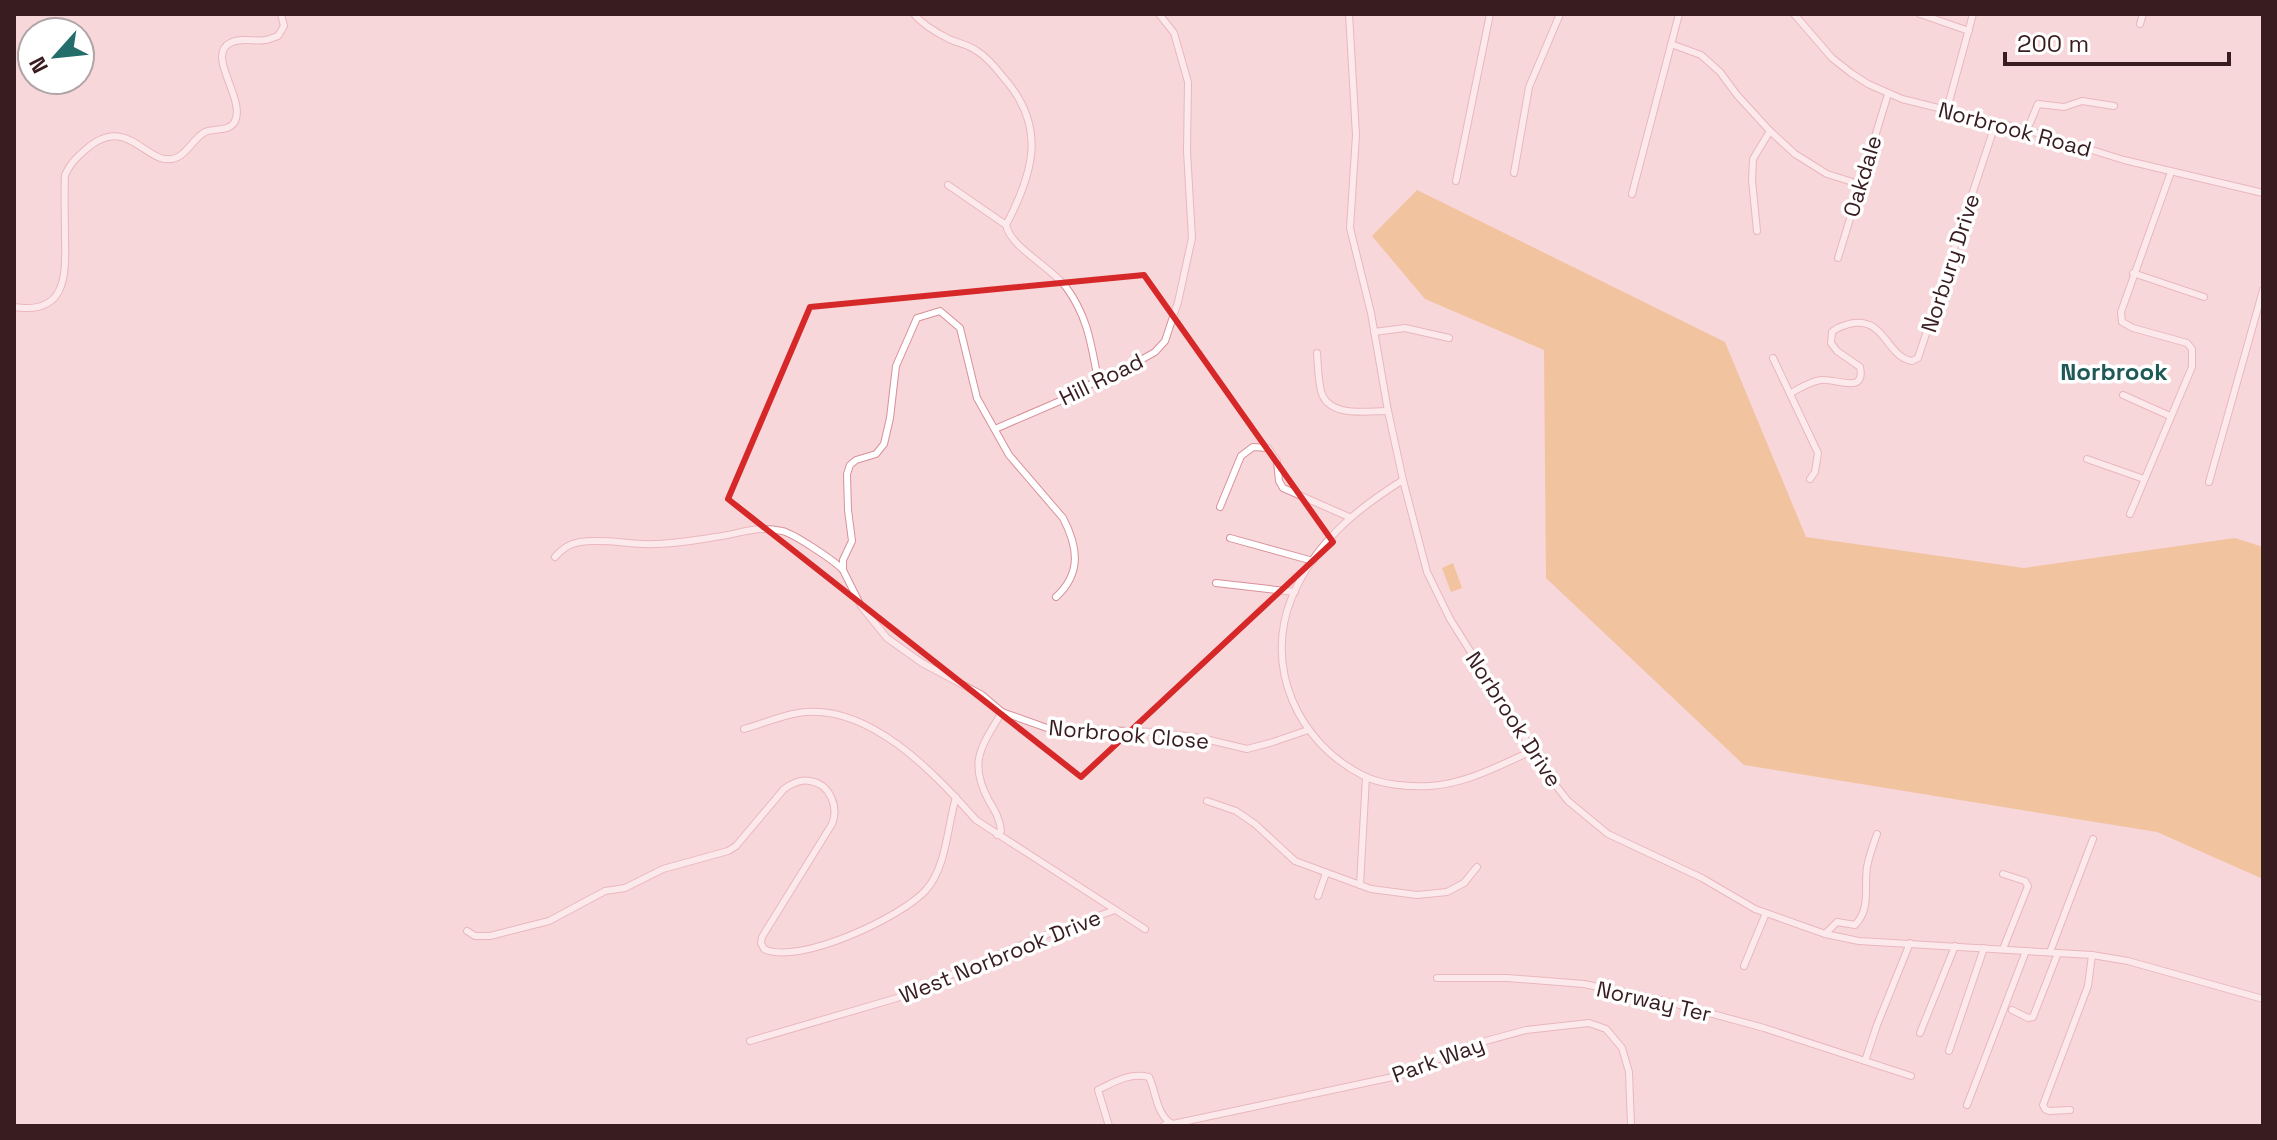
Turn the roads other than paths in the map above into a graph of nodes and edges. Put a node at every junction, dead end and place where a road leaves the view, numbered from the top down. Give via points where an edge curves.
1 (281, 14) edge
2 (914, 14) edge
3 (1159, 14) edge
4 (1349, 14) edge
5 (1490, 14) edge
6 (1560, 14) edge
7 (1679, 14) edge
8 (1794, 14) edge
9 (1920, 14) edge
10 (1973, 14) edge
11 (2143, 14) edge
12 (2140, 24) dead end
13 (1969, 31) junction
14 (1671, 44) junction
15 (1888, 94) junction
16 (2114, 106) dead end
17 (1947, 109) junction
18 (1996, 122) junction
19 (2027, 130) junction
20 (1770, 131) junction
21 (2171, 172) junction
22 (1514, 173) dead end
23 (1456, 181) dead end
24 (1859, 184) junction
25 (948, 185) dead end
26 (2263, 193) edge
27 (1632, 194) dead end
28 (1006, 225) junction
29 (1757, 231) dead end
30 (1838, 258) dead end
31 (2133, 273) junction
32 (2263, 290) edge
33 (2204, 297) dead end
34 (14, 307) edge
35 (1374, 332) junction
36 (1449, 338) dead end
37 (1317, 353) dead end
38 (1773, 358) dead end
39 (1098, 380) junction
40 (1791, 393) junction
41 (2123, 395) dead end
42 (1388, 411) junction
43 (2170, 416) junction
44 (995, 429) junction
45 (2087, 459) dead end
46 (1810, 479) dead end
47 (2144, 479) junction
48 (1403, 480) junction
49 (2209, 482) dead end
50 (1220, 507) dead end
51 (2130, 514) dead end
52 (1349, 517) junction
53 (1230, 538) dead end
54 (555, 557) dead end
55 (1313, 561) junction
56 (843, 570) junction
57 (1216, 583) dead end
58 (1295, 592) junction
59 (1056, 597) dead end
60 (1002, 712) junction
61 (744, 729) dead end
62 (1308, 730) junction
63 (1532, 751) junction
64 (1366, 777) junction
65 (956, 797) junction
66 (1207, 801) dead end
67 (1877, 834) dead end
68 (997, 835) junction
69 (2093, 839) dead end
70 (1477, 867) dead end
71 (1326, 873) junction
72 (2003, 874) dead end
73 (1360, 885) junction
74 (1318, 896) dead end
75 (1115, 910) junction
76 (1766, 913) junction
77 (1145, 929) dead end
78 (467, 931) dead end
79 (1825, 934) junction
80 (1910, 943) junction
81 (1955, 946) junction
82 (1984, 948) junction
83 (2003, 949) junction
84 (2026, 951) junction
85 (2050, 952) junction
86 (2058, 953) junction
87 (2092, 955) junction
88 (1744, 966) dead end
89 (1437, 978) dead end
90 (2263, 999) edge
91 (2012, 1010) dead end
92 (1920, 1033) dead end
93 (750, 1041) dead end
94 (1949, 1051) dead end
95 (1865, 1061) junction
96 (1911, 1076) dead end
97 (1967, 1105) dead end
98 (2070, 1110) dead end
99 (1166, 1124) edge
100 (1109, 1126) edge
101 (1631, 1126) edge

1 - 34 street via 284,26 278,36 237,40 222,50 237,113 230,126 207,131 172,159 114,135 90,145 70,163 65,175 64,284 43,306
2 - 28 street via 947,38 977,50 1025,106 1031,155 1021,197
3 - 39 street, Hill Road via 1174,33 1188,82 1192,238 1165,341 1155,352
4 - 35 street, Norbrook Drive via 1356,135 1350,228
5 - 23 street
6 - 22 street via 1529,87
7 - 14 street
8 - 15 street, Norbrook Road via 1832,58
9 - 13 street
10 - 13 street
11 - 12 street
13 - 17 street
14 - 20 street via 1701,55
14 - 27 street
15 - 17 street, Norbrook Road
15 - 24 street, Oakdale
16 - 19 street via 2082,101 2064,107 2038,104
17 - 18 street, Norbrook Road
18 - 19 street, Norbrook Road
18 - 40 street, Norbury Drive via 1918,358 1903,358 1869,324 1837,327 1831,343 1858,364 1860,378 1851,384 1820,380
19 - 21 street, Norbrook Road
20 - 24 street via 1827,174
20 - 29 street via 1753,159
21 - 26 street, Norbrook Road
21 - 31 street
24 - 30 street, Oakdale
25 - 28 street
28 - 39 street via 1008,235 1051,270 1074,301 1087,324
31 - 33 street
31 - 43 street via 2122,322 2192,349 2192,367
32 - 49 street
35 - 36 street via 1405,328
35 - 42 street, Norbrook Drive
37 - 42 street via 1327,404
38 - 40 street
39 - 44 street, Hill Road
40 - 46 street via 1818,453
41 - 43 street
42 - 48 street, Norbrook Drive
43 - 47 street
44 - 56 street via 977,398 960,328 940,311 917,318 896,366 884,444 876,454 856,460 847,474 852,541
44 - 59 street via 1068,530 1074,570
45 - 47 street
47 - 51 street
48 - 52 street
48 - 63 street, Norbrook Drive via 1435,589
50 - 52 street via 1241,456 1253,447 1268,448 1283,488
52 - 55 street
53 - 55 street
54 - 56 street via 563,547 578,542 642,544 714,538 756,528 792,534
55 - 58 street
56 - 60 street, Norbrook Close via 861,606 887,638
57 - 58 street
58 - 62 street via 1282,640 1285,674
60 - 62 street, Norbrook Close via 1047,728 1156,732 1247,749
60 - 68 street via 985,740 978,770 999,819
61 - 65 street via 799,713 831,713 859,721 903,749
62 - 64 street via 1336,759
63 - 64 street via 1483,773 1430,786
63 - 76 street, Norbrook Drive via 1568,801 1608,834
64 - 73 street
65 - 68 street
65 - 78 street via 939,869 926,890 869,929 816,947 775,952 761,943 836,814 824,788 810,781 784,789 728,851 605,891 549,921 490,936
66 - 71 street via 1236,811 1295,861
67 - 79 street via 1867,864 1861,919 1855,925 1837,922
68 - 75 street, West Norbrook Drive
69 - 85 street
70 - 73 street via 1447,892 1398,894
71 - 73 street
71 - 74 street
72 - 83 street via 2028,886
75 - 77 street
75 - 93 street, West Norbrook Drive via 897,998
76 - 79 street, Norbrook Drive
76 - 88 street
79 - 80 street, Norbrook Drive
80 - 81 street, Norbrook Drive
80 - 95 street
81 - 82 street, Norbrook Drive
81 - 92 street
82 - 83 street, Norbrook Drive
82 - 94 street
83 - 84 street, Norbrook Drive
84 - 85 street, Norbrook Drive
84 - 97 street
85 - 86 street, Norbrook Drive
86 - 87 street, Norbrook Drive
86 - 91 street via 2033,1017
87 - 90 street, Norbrook Drive
87 - 98 street via 2088,986 2043,1105 2049,1111
89 - 95 street, Norway Ter via 1584,984 1764,1028
95 - 96 street, Norway Ter
99 - 100 street, Park Way via 1149,1077 1138,1074 1098,1090
99 - 101 street, Park Way via 1393,1077 1460,1048 1526,1030 1589,1023 1606,1029 1622,1048 1629,1072

